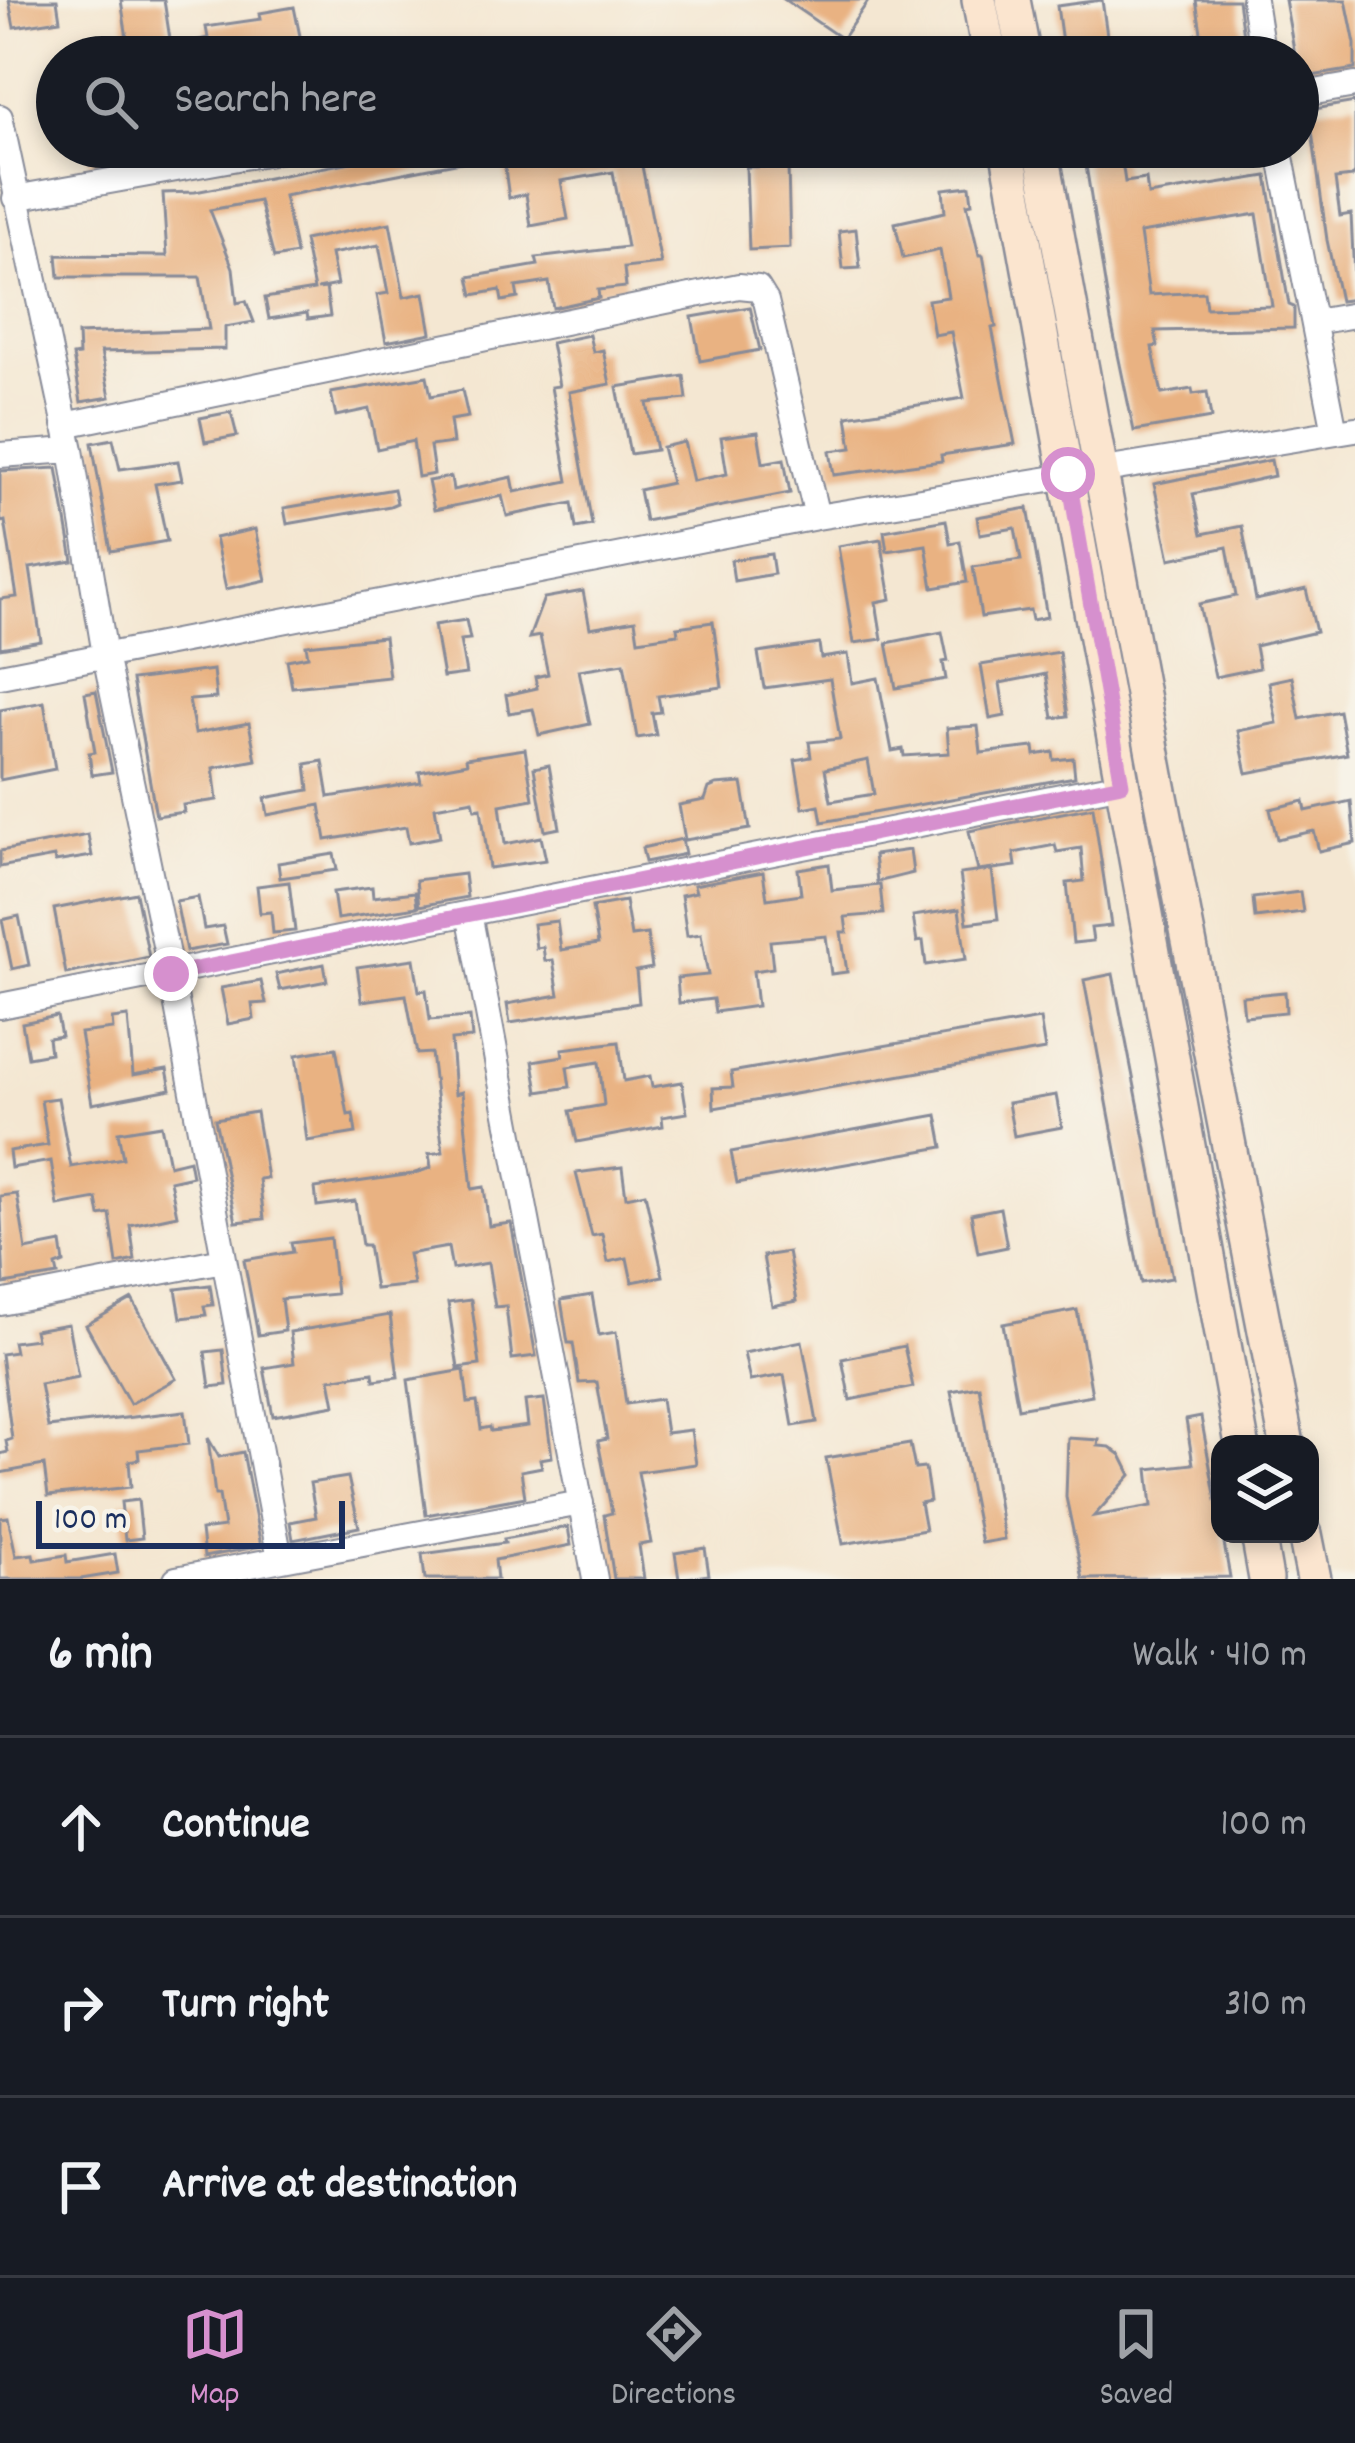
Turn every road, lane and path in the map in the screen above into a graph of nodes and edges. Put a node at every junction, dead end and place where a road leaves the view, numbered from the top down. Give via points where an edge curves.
1 (979, 0) edge
2 (1013, 0) edge
3 (1254, 0) edge
4 (986, 36) edge
5 (1020, 36) edge
6 (1260, 36) edge
7 (1355, 86) edge
8 (1319, 92) edge
9 (0, 117) edge
10 (182, 168) edge
11 (1011, 168) edge
12 (1044, 168) edge
13 (1283, 168) edge
14 (15, 198) junction
15 (1355, 315) edge
16 (1315, 322) junction
17 (1345, 430) edge
18 (68, 438) junction
19 (0, 455) edge
20 (1084, 471) junction
21 (817, 517) junction
22 (105, 655) junction
23 (0, 676) edge
24 (1122, 784) junction
25 (469, 913) junction
26 (171, 974) junction
27 (0, 1006) edge
28 (223, 1260) junction
29 (0, 1303) edge
30 (1240, 1435) edge
31 (1285, 1435) edge
32 (580, 1504) junction
33 (1260, 1543) edge
34 (1307, 1543) edge
35 (280, 1559) junction
36 (176, 1579) edge
37 (595, 1579) edge
38 (1266, 1579) edge
39 (1314, 1579) edge

1 - 4 main road
2 - 5 main road
3 - 6 street
7 - 8 street
9 - 14 street
10 - 14 street
11 - 20 main road
12 - 20 main road
13 - 16 street
14 - 18 street
15 - 16 street
16 - 17 street
17 - 20 street
18 - 19 street
18 - 21 street via 758,288
18 - 22 street
20 - 21 street
20 - 24 main road
20 - 31 main road
21 - 22 street
22 - 23 street
22 - 26 street
24 - 25 street
24 - 30 main road
25 - 26 street
25 - 32 street
26 - 27 street
26 - 28 street
28 - 29 street
28 - 35 street
32 - 35 street
32 - 37 street
33 - 38 main road
34 - 39 main road
35 - 36 street

